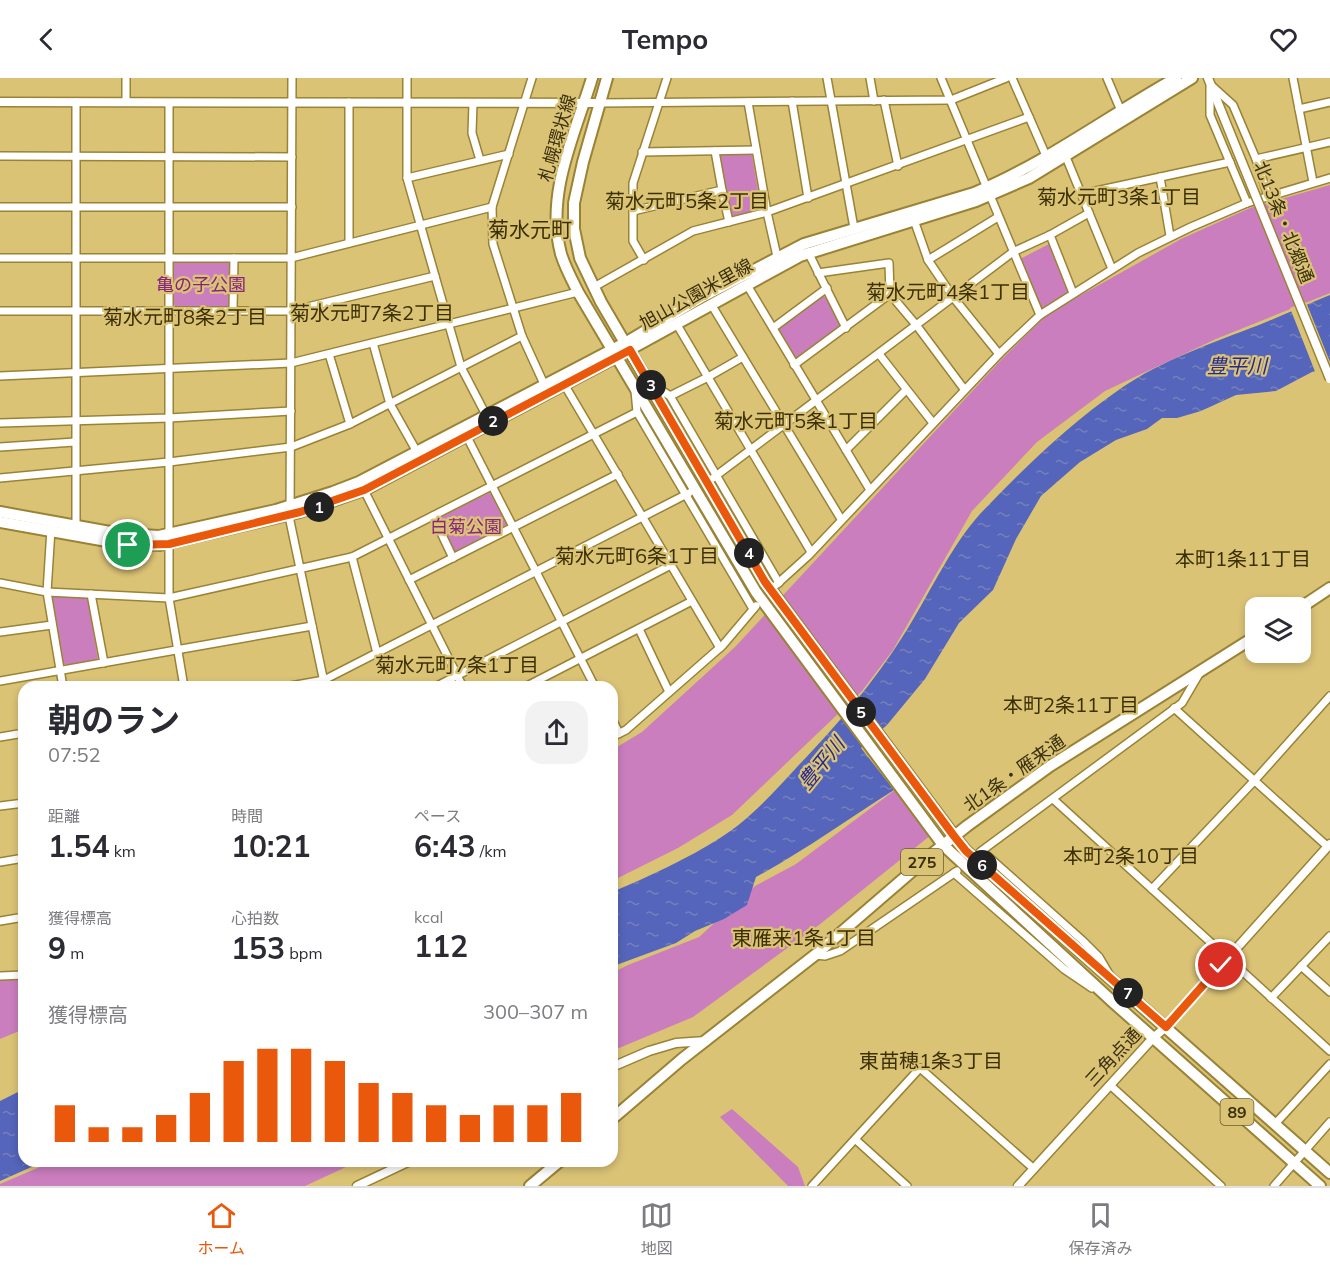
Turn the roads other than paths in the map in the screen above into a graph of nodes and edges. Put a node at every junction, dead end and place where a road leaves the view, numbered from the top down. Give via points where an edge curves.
1 (126, 78) edge
2 (292, 78) edge
3 (407, 78) edge
4 (532, 78) edge
5 (592, 78) edge
6 (607, 78) edge
7 (667, 78) edge
8 (827, 78) edge
9 (870, 78) edge
10 (941, 78) edge
11 (1006, 78) edge
12 (1012, 78) edge
13 (1107, 78) edge
14 (1176, 78) edge
15 (1192, 78) edge
16 (1293, 78) edge
17 (1209, 81) edge
18 (874, 100) junction
19 (884, 100) junction
20 (951, 100) junction
21 (792, 101) junction
22 (831, 101) junction
23 (0, 102) edge
24 (76, 102) junction
25 (126, 102) junction
26 (349, 102) junction
27 (600, 102) junction
28 (748, 102) junction
29 (1330, 102) edge
30 (169, 103) junction
31 (293, 103) junction
32 (406, 103) junction
33 (473, 103) junction
34 (524, 103) junction
35 (584, 103) junction
36 (658, 103) junction
37 (1299, 109) junction
38 (1121, 111) junction
39 (1029, 117) junction
40 (966, 141) junction
41 (1330, 142) edge
42 (1306, 147) junction
43 (715, 150) junction
44 (756, 150) junction
45 (642, 152) junction
46 (509, 154) junction
47 (0, 156) edge
48 (169, 156) junction
49 (292, 156) junction
50 (76, 157) junction
51 (1066, 157) junction
52 (1047, 158) junction
53 (1256, 159) junction
54 (480, 160) junction
55 (1230, 162) junction
56 (898, 166) junction
57 (1160, 177) junction
58 (407, 178) junction
59 (1330, 178) edge
60 (1313, 182) junction
61 (846, 184) junction
62 (722, 190) junction
63 (988, 192) junction
64 (1082, 194) junction
65 (1268, 196) junction
66 (808, 198) junction
67 (1247, 203) junction
68 (0, 207) edge
69 (76, 207) junction
70 (292, 207) junction
71 (492, 207) junction
72 (170, 208) junction
73 (633, 211) junction
74 (767, 212) junction
75 (1089, 213) junction
76 (998, 217) junction
77 (914, 220) junction
78 (729, 222) junction
79 (420, 226) junction
80 (854, 228) junction
81 (1050, 235) junction
82 (1170, 237) junction
83 (349, 243) junction
84 (806, 249) junction
85 (1013, 252) junction
86 (0, 258) edge
87 (169, 258) junction
88 (234, 258) junction
89 (291, 258) junction
90 (76, 259) junction
91 (644, 260) junction
92 (927, 260) junction
93 (779, 262) junction
94 (1112, 269) junction
95 (818, 273) junction
96 (435, 276) junction
97 (747, 285) junction
98 (594, 287) junction
99 (826, 288) junction
100 (578, 292) junction
101 (1073, 293) junction
102 (890, 294) junction
103 (954, 297) junction
104 (711, 304) junction
105 (512, 308) junction
106 (169, 310) junction
107 (233, 310) junction
108 (291, 310) junction
109 (0, 311) edge
110 (75, 311) junction
111 (1041, 315) junction
112 (676, 323) junction
113 (448, 324) junction
114 (917, 326) junction
115 (773, 328) junction
116 (846, 328) junction
117 (522, 336) junction
118 (373, 343) junction
119 (627, 346) junction
120 (614, 353) junction
121 (329, 354) junction
122 (879, 354) junction
123 (999, 354) junction
124 (743, 357) junction
125 (291, 363) junction
126 (794, 365) junction
127 (461, 367) junction
128 (169, 369) junction
129 (76, 374) junction
130 (0, 376) edge
131 (708, 377) junction
132 (1330, 379) edge
133 (649, 382) junction
134 (544, 384) junction
135 (564, 384) junction
136 (634, 386) junction
137 (964, 389) junction
138 (906, 390) junction
139 (670, 396) junction
140 (816, 401) junction
141 (390, 404) junction
142 (291, 411) junction
143 (637, 412) junction
144 (486, 415) junction
145 (169, 418) junction
146 (75, 420) junction
147 (0, 423) edge
148 (933, 423) junction
149 (350, 424) junction
150 (784, 425) junction
151 (464, 432) junction
152 (594, 434) junction
153 (75, 442) junction
154 (0, 447) edge
155 (291, 447) junction
156 (752, 450) junction
157 (846, 450) junction
158 (417, 452) junction
159 (169, 462) junction
160 (75, 470) junction
161 (618, 474) junction
162 (715, 477) junction
163 (0, 478) edge
164 (493, 486) junction
165 (364, 490) junction
166 (870, 490) junction
167 (688, 494) junction
168 (290, 510) junction
169 (0, 512) edge
170 (433, 516) junction
171 (643, 517) junction
172 (842, 519) junction
173 (0, 522) edge
174 (51, 526) junction
175 (76, 526) junction
176 (514, 527) junction
177 (169, 539) junction
178 (388, 539) junction
179 (811, 552) junction
180 (352, 557) junction
181 (453, 558) junction
182 (671, 565) junction
183 (300, 568) junction
184 (537, 571) junction
185 (409, 580) junction
186 (0, 583) edge
187 (1330, 588) edge
188 (47, 592) junction
189 (91, 594) junction
190 (169, 598) junction
191 (693, 601) junction
192 (1311, 601) edge
193 (562, 621) junction
194 (52, 625) junction
195 (432, 625) junction
196 (312, 626) junction
197 (639, 629) junction
198 (0, 633) edge
199 (1245, 643) edge
200 (720, 648) junction
201 (178, 650) junction
202 (376, 653) junction
203 (581, 658) junction
204 (104, 663) junction
205 (60, 670) junction
206 (1201, 672) junction
207 (457, 676) junction
208 (0, 681) edge
209 (62, 681) edge
210 (183, 681) edge
211 (324, 681) edge
212 (330, 681) edge
213 (447, 681) edge
214 (460, 681) edge
215 (537, 681) edge
216 (592, 681) edge
217 (669, 692) junction
218 (1330, 696) edge
219 (1174, 708) junction
220 (619, 733) edge
221 (18, 734) edge
222 (0, 737) edge
223 (1255, 780) junction
224 (1053, 800) junction
225 (18, 804) edge
226 (0, 806) edge
227 (954, 836) junction
228 (943, 845) junction
229 (1329, 846) edge
230 (18, 859) edge
231 (0, 862) edge
232 (1152, 889) junction
233 (18, 918) edge
234 (0, 921) edge
235 (1330, 936) edge
236 (815, 955) junction
237 (1226, 958) junction
238 (1301, 966) junction
239 (18, 975) edge
240 (0, 976) edge
241 (1113, 979) junction
242 (1330, 992) edge
243 (1271, 998) junction
244 (1114, 1003) junction
245 (1166, 1027) junction
246 (1153, 1038) junction
247 (708, 1041) junction
248 (1330, 1051) edge
249 (618, 1064) edge
250 (1330, 1064) edge
251 (1110, 1086) junction
252 (618, 1114) edge
253 (1330, 1122) edge
254 (1275, 1124) junction
255 (856, 1140) junction
256 (1305, 1151) junction
257 (1294, 1163) junction
258 (397, 1167) edge
259 (553, 1167) edge
260 (1034, 1169) junction
261 (1330, 1173) edge
262 (357, 1186) edge
263 (530, 1186) edge
264 (812, 1186) edge
265 (907, 1186) edge
266 (1018, 1186) edge
267 (1221, 1186) edge
268 (1274, 1186) edge
269 (1320, 1186) edge

1 - 25 street
2 - 31 street
3 - 32 street
4 - 34 street
5 - 35 main road, 札幌環状線 / 89
6 - 27 main road, 札幌環状線 / 89
7 - 36 street
8 - 22 street
9 - 18 street
10 - 20 street
11 - 20 street
12 - 39 street
13 - 38 street
14 - 38 main road, 旭山公園米里線
15 - 51 main road, 旭山公園米里線
16 - 37 street
17 - 53 street via 1233,105
17 - 55 street via 1210,115
17 - 132 street, 北13条・北郷通, bridge
18 - 19 street
18 - 22 street
19 - 20 street
19 - 56 street
20 - 40 street
21 - 22 street
21 - 28 street
21 - 66 street
22 - 61 street
23 - 24 street
24 - 25 street
24 - 50 street
25 - 30 street
26 - 31 street
26 - 32 street
26 - 83 street
27 - 35 street
27 - 36 street
27 - 98 main road, 札幌環状線 / 89 via 574,202 576,243
28 - 36 street
28 - 44 street
29 - 37 street
30 - 31 street
30 - 48 street
31 - 49 street
32 - 33 street
32 - 58 street
33 - 34 street
33 - 54 street via 472,134
34 - 35 street
34 - 46 street
35 - 100 main road, 札幌環状線 / 89 via 558,188 557,213 561,254
36 - 45 street
37 - 42 street
38 - 52 main road, 旭山公園米里線
39 - 40 street
39 - 52 street
40 - 56 street
40 - 63 street
41 - 42 street
42 - 53 street
42 - 60 street
43 - 44 street
43 - 45 street
43 - 62 street
44 - 74 street
45 - 73 street via 633,183
46 - 54 street
46 - 71 street
47 - 50 street
48 - 49 street
48 - 50 street
48 - 72 street
49 - 70 street
50 - 69 street
51 - 63 main road, 旭山公園米里線 via 1029,178
51 - 64 street
52 - 63 main road, 旭山公園米里線
53 - 65 street
54 - 58 street
55 - 57 street
55 - 67 street
56 - 61 street
57 - 64 street
57 - 82 street
58 - 79 street
59 - 60 street
60 - 65 street
61 - 66 street
61 - 80 street
62 - 73 street
62 - 78 street
63 - 76 street
63 - 77 main road, 旭山公園米里線
63 - 80 main road, 旭山公園米里線
64 - 75 street
65 - 67 street
66 - 74 street
67 - 82 street
68 - 69 street
69 - 72 street
69 - 90 street
70 - 72 street
70 - 89 street
71 - 79 street
71 - 105 street via 493,244
72 - 87 street
73 - 91 street via 633,242
74 - 78 street
74 - 93 street
75 - 81 street
75 - 94 street
76 - 85 street
76 - 92 street
77 - 84 main road, 旭山公園米里線
77 - 92 street
78 - 91 street via 693,231
79 - 83 street
79 - 96 street
80 - 84 main road, 旭山公園米里線
81 - 85 street
81 - 101 street
82 - 94 street
83 - 89 street
84 - 93 main road, 旭山公園米里線
84 - 95 street
85 - 103 street
85 - 111 street
86 - 90 street
87 - 88 street
87 - 90 street
87 - 106 street
88 - 89 street
88 - 107 street
89 - 108 street
90 - 110 street
91 - 98 street
92 - 103 street
93 - 97 main road, 旭山公園米里線
93 - 119 main road, 旭山公園米里線 via 702,297
94 - 101 street
95 - 99 street
95 - 102 street via 889,263
96 - 108 street
96 - 113 street
97 - 104 main road, 旭山公園米里線
97 - 115 street
98 - 119 main road, 札幌環状線 / 89
99 - 115 street
99 - 116 street
100 - 105 street
100 - 120 main road, 札幌環状線 / 89
101 - 111 street
102 - 114 street
102 - 116 street
103 - 114 street
103 - 123 street
104 - 112 main road, 旭山公園米里線
104 - 124 street
105 - 113 street
105 - 117 street
106 - 107 street
106 - 110 street
106 - 128 street
107 - 108 street
108 - 125 street
109 - 110 street
110 - 129 street
111 - 123 street
112 - 119 main road, 旭山公園米里線
112 - 131 street
113 - 118 street
113 - 127 street
114 - 122 street
114 - 137 street
115 - 126 street
116 - 126 street
117 - 127 street
117 - 134 street
118 - 121 street
118 - 141 street
119 - 120 main road, 旭山公園米里線
119 - 133 main road, 札幌環状線 / 89
120 - 134 main road, 旭山公園米里線
120 - 135 main road, 旭山公園米里線
120 - 136 main road, 札幌環状線 / 89
121 - 125 street
121 - 149 street
122 - 138 street
122 - 140 street
123 - 137 street
124 - 131 street
124 - 150 street
125 - 128 street
125 - 142 street
126 - 140 street
127 - 141 street
127 - 144 street
128 - 129 street
128 - 145 street
129 - 130 street
129 - 146 street
131 - 139 street
131 - 156 street
133 - 139 street
133 - 227 main road, 札幌環状線 / 89 via 765,582
134 - 144 main road, 旭山公園米里線
135 - 151 main road, 旭山公園米里線
135 - 152 street
136 - 143 street
136 - 228 main road, 札幌環状線 / 89 via 756,592
137 - 148 street
138 - 148 street
138 - 157 street
139 - 162 street
140 - 150 street
140 - 157 street
141 - 149 street
141 - 158 street
142 - 145 street
142 - 155 street
143 - 152 street
143 - 167 street
144 - 151 main road, 旭山公園米里線
145 - 146 street
145 - 159 street
146 - 147 street
146 - 153 street
148 - 166 street
149 - 155 street
150 - 156 street
150 - 172 street
151 - 158 main road, 旭山公園米里線
151 - 164 street
151 - 165 main road, 旭山公園米里線
152 - 161 street
152 - 164 street
153 - 154 street
153 - 160 street
155 - 159 street
155 - 168 street
156 - 162 street
156 - 179 street
157 - 166 street
158 - 168 main road, 旭山公園米里線 via 359,482
159 - 160 street
159 - 177 street
160 - 163 street
160 - 175 street
161 - 171 street
161 - 176 street
162 - 179 street via 777,584
164 - 170 street
164 - 176 street
165 - 168 main road, 旭山公園米里線 via 332,503
165 - 178 street
166 - 172 street
167 - 171 street
167 - 200 street via 754,608
168 - 177 main road, 旭山公園米里線
168 - 183 street
169 - 174 main road, 旭山公園米里線
170 - 178 street
170 - 181 street
171 - 182 street
171 - 184 street
172 - 179 street
173 - 174 main road, 旭山公園米里線
174 - 175 main road, 旭山公園米里線
174 - 177 main road, 旭山公園米里線 via 128,545
174 - 188 street
175 - 177 main road, 旭山公園米里線
176 - 181 street
176 - 184 street
177 - 190 street
178 - 180 street
178 - 185 street
180 - 183 street
180 - 202 street
181 - 185 street
182 - 191 street
182 - 193 street
183 - 190 street
183 - 196 street
184 - 193 street
184 - 195 street
185 - 195 street
186 - 188 street
187 - 192 main road
188 - 189 street
188 - 194 street
189 - 190 street
189 - 204 street
190 - 201 street
191 - 197 street
191 - 200 street
193 - 203 street
193 - 207 street
194 - 198 street
194 - 205 street
195 - 202 street
195 - 207 street
196 - 201 street
196 - 211 street
197 - 203 street
197 - 217 street
199 - 206 main road, 北1条・雁来通 / 275
200 - 217 street
201 - 204 street
201 - 210 street
202 - 212 street
203 - 215 street
203 - 216 street
204 - 205 street
205 - 208 street
205 - 209 street
206 - 219 street
206 - 227 main road, 北1条・雁来通 / 275 via 1050,766
207 - 213 street
207 - 214 street
217 - 220 street
218 - 223 street
219 - 223 street
219 - 224 street
221 - 222 street
223 - 229 street
223 - 232 street
224 - 232 street
224 - 241 street via 981,852 1087,945
225 - 226 street
227 - 228 main road, 北1条・雁来通 / 275
227 - 241 main road, 札幌環状線 / 89 via 966,851
228 - 236 main road, 北1条・雁来通 / 275
228 - 244 main road, 札幌環状線 / 89
229 - 237 street, 三角点通
230 - 231 street
232 - 237 street
233 - 234 street
235 - 238 street
236 - 244 street via 840,951 955,872 1064,969
236 - 247 main road, 北1条・雁来通 / 275
237 - 243 street
237 - 245 street, 三角点通
238 - 242 street
238 - 243 street
239 - 240 street
241 - 245 main road, 札幌環状線 / 89
243 - 248 street
244 - 246 main road, 札幌環状線 / 89
245 - 246 street, 三角点通
245 - 254 main road, 札幌環状線 / 89
246 - 251 street, 三角点通
246 - 257 main road, 札幌環状線 / 89
247 - 249 street via 676,1043
247 - 252 main road, 北1条・雁来通 / 275
250 - 254 street
251 - 260 street, 三角点通
251 - 267 street
253 - 256 street
254 - 256 main road, 札幌環状線 / 89
255 - 260 street via 920,1068
255 - 264 street
255 - 265 street
256 - 257 street
256 - 261 main road, 札幌環状線 / 89
257 - 268 street
257 - 269 main road, 札幌環状線 / 89
258 - 262 street
259 - 263 main road
260 - 266 street, 三角点通

